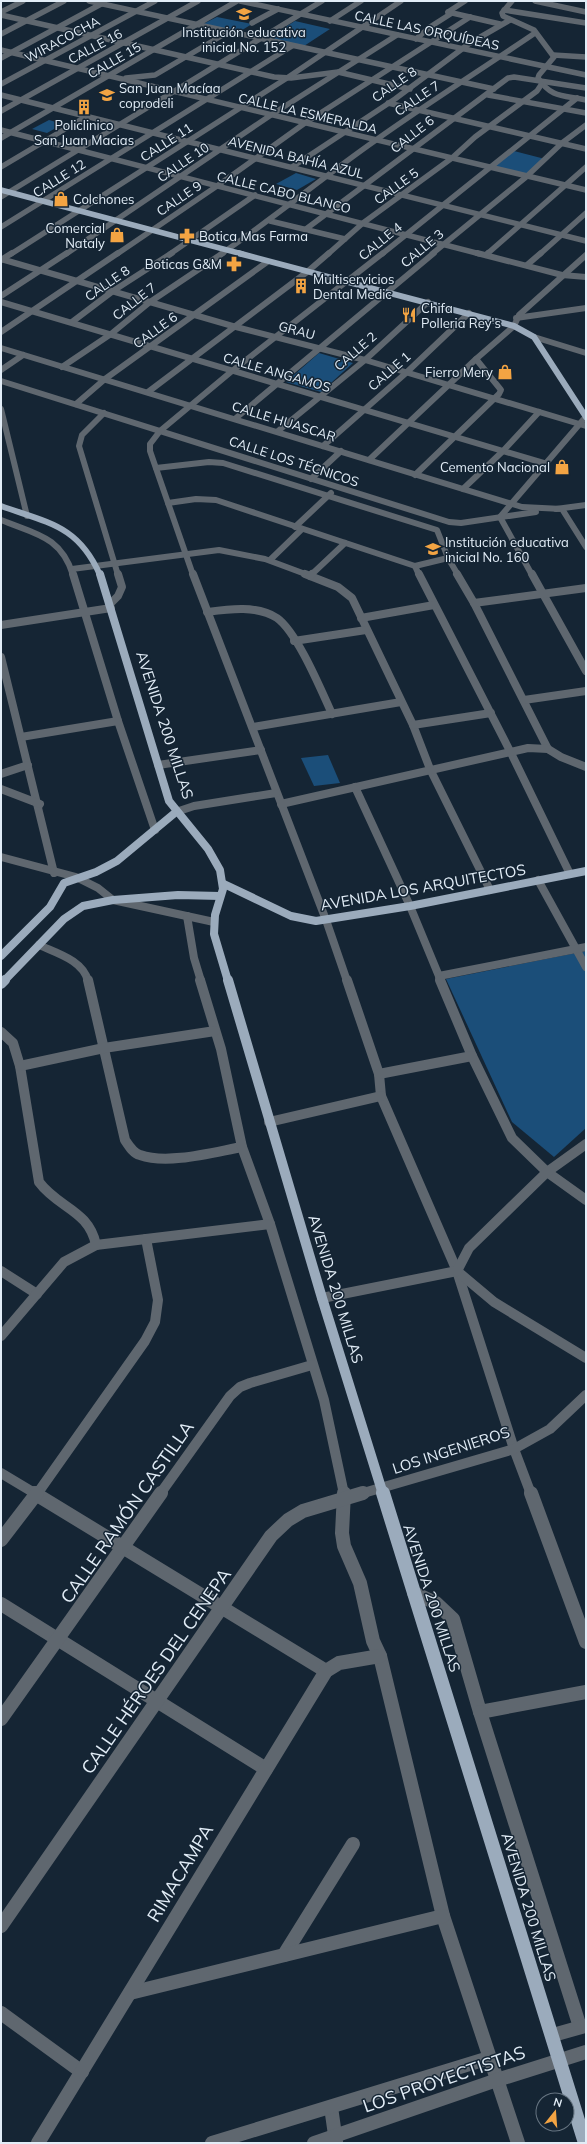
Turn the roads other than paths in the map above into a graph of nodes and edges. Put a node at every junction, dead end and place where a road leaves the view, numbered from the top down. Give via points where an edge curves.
1 (23, 1) edge
2 (64, 1) edge
3 (89, 1) edge
4 (155, 1) edge
5 (198, 1) edge
6 (239, 1) edge
7 (322, 1) edge
8 (361, 1) edge
9 (391, 1) edge
10 (465, 1) edge
11 (512, 1) edge
12 (535, 1) edge
13 (104, 2) edge
14 (400, 2) edge
15 (277, 6) junction
16 (504, 10) junction
17 (137, 12) junction
18 (586, 12) edge
19 (1, 13) edge
20 (450, 13) junction
21 (301, 14) junction
22 (470, 17) junction
23 (167, 18) junction
24 (510, 20) junction
25 (27, 21) junction
26 (330, 21) junction
27 (252, 23) dead end
28 (586, 23) edge
29 (500, 24) junction
30 (197, 25) junction
31 (58, 28) junction
32 (362, 28) junction
33 (228, 32) junction
34 (535, 33) junction
35 (1, 34) edge
36 (397, 35) junction
37 (91, 36) junction
38 (262, 39) junction
39 (416, 39) junction
40 (431, 42) junction
41 (124, 43) junction
42 (292, 46) junction
43 (462, 49) junction
44 (1, 50) edge
45 (154, 50) junction
46 (12, 53) junction
47 (324, 53) junction
48 (553, 55) junction
49 (186, 57) junction
50 (586, 57) edge
51 (1, 58) edge
52 (501, 58) junction
53 (356, 60) junction
54 (44, 61) junction
55 (218, 65) junction
56 (546, 67) junction
57 (76, 68) junction
58 (389, 68) junction
59 (251, 72) junction
60 (338, 72) junction
61 (586, 75) edge
62 (106, 76) junction
63 (425, 76) junction
64 (118, 78) junction
65 (287, 78) junction
66 (372, 80) junction
67 (461, 83) junction
68 (540, 83) junction
69 (1, 84) edge
70 (586, 88) edge
71 (410, 89) junction
72 (494, 89) junction
73 (173, 92) junction
74 (1, 95) edge
75 (488, 95) junction
76 (577, 98) junction
77 (206, 99) junction
78 (22, 100) junction
79 (586, 100) edge
80 (522, 102) junction
81 (388, 103) junction
82 (54, 108) junction
83 (240, 108) junction
84 (564, 108) junction
85 (1, 111) edge
86 (419, 111) junction
87 (586, 113) edge
88 (271, 115) junction
89 (87, 116) junction
90 (452, 119) junction
91 (305, 123) junction
92 (121, 125) junction
93 (586, 125) edge
94 (464, 126) dead end
95 (490, 126) junction
96 (1, 130) edge
97 (469, 131) dead end
98 (343, 132) junction
99 (10, 133) junction
100 (153, 133) junction
101 (529, 136) junction
102 (475, 137) junction
103 (1, 138) edge
104 (376, 140) junction
105 (44, 141) junction
106 (188, 141) junction
107 (562, 144) junction
108 (414, 149) junction
109 (586, 149) edge
110 (78, 150) junction
111 (221, 150) junction
112 (111, 158) junction
113 (256, 158) junction
114 (452, 158) junction
115 (1, 167) edge
116 (292, 167) junction
117 (489, 167) junction
118 (586, 167) edge
119 (147, 168) junction
120 (181, 176) junction
121 (328, 176) junction
122 (526, 177) junction
123 (364, 185) junction
124 (217, 186) junction
125 (566, 186) junction
126 (1, 190) edge
127 (586, 190) edge
128 (9, 192) junction
129 (254, 195) junction
130 (403, 195) junction
131 (1, 197) edge
132 (43, 201) junction
133 (289, 204) junction
134 (442, 205) junction
135 (78, 211) junction
136 (586, 213) edge
137 (327, 214) junction
138 (480, 214) junction
139 (116, 221) junction
140 (270, 221) junction
141 (363, 223) junction
142 (520, 224) junction
143 (1, 227) edge
144 (306, 229) junction
145 (151, 230) junction
146 (406, 234) junction
147 (560, 234) junction
148 (345, 239) junction
149 (190, 241) junction
150 (586, 241) edge
151 (444, 244) junction
152 (227, 251) junction
153 (586, 254) edge
154 (486, 255) junction
155 (1, 259) edge
156 (267, 262) junction
157 (527, 265) junction
158 (40, 270) junction
159 (307, 272) junction
160 (562, 275) junction
161 (585, 276) edge
162 (76, 280) junction
163 (347, 282) junction
164 (112, 291) junction
165 (387, 292) junction
166 (1, 296) edge
167 (1, 302) edge
168 (150, 302) junction
169 (428, 302) junction
170 (586, 308) edge
171 (32, 311) junction
172 (469, 313) junction
173 (195, 315) junction
174 (516, 318) junction
175 (72, 322) junction
176 (514, 326) junction
177 (236, 327) junction
178 (1, 332) edge
179 (111, 334) junction
180 (275, 336) junction
181 (534, 337) junction
182 (152, 347) junction
183 (1, 348) edge
184 (318, 348) junction
185 (586, 353) edge
186 (23, 355) junction
187 (192, 359) junction
188 (476, 359) junction
189 (365, 360) junction
190 (62, 367) junction
191 (1, 370) edge
192 (232, 371) junction
193 (406, 373) junction
194 (105, 380) junction
195 (1, 381) edge
196 (278, 383) junction
197 (448, 385) junction
198 (148, 392) junction
199 (320, 397) junction
200 (494, 398) junction
201 (76, 404) junction
202 (191, 406) junction
203 (363, 410) junction
204 (539, 412) junction
205 (2, 413) edge
206 (104, 413) junction
207 (586, 416) edge
208 (236, 418) junction
209 (409, 423) junction
210 (583, 425) edge
211 (160, 431) junction
212 (278, 432) junction
213 (456, 437) junction
214 (323, 446) junction
215 (503, 451) junction
216 (341, 452) junction
217 (369, 460) junction
218 (546, 464) junction
219 (156, 468) junction
220 (416, 475) junction
221 (311, 479) junction
222 (337, 487) junction
223 (463, 489) junction
224 (327, 497) junction
225 (168, 503) junction
226 (509, 503) junction
227 (586, 505) edge
228 (1, 506) edge
229 (562, 509) junction
230 (27, 516) junction
231 (500, 517) junction
232 (1, 520) edge
233 (449, 522) junction
234 (49, 524) junction
235 (299, 528) junction
236 (437, 530) junction
237 (51, 540) junction
238 (345, 543) junction
239 (586, 547) edge
240 (185, 554) junction
241 (448, 558) junction
242 (270, 560) junction
243 (113, 564) junction
244 (97, 565) junction
245 (415, 566) junction
246 (72, 569) junction
247 (310, 576) junction
248 (586, 588) edge
249 (544, 594) junction
250 (474, 603) junction
251 (434, 605) junction
252 (110, 606) junction
253 (86, 612) junction
254 (207, 612) junction
255 (361, 618) junction
256 (1, 625) edge
257 (366, 630) junction
258 (294, 641) junction
259 (1, 657) edge
260 (586, 671) edge
261 (586, 691) edge
262 (524, 700) junction
263 (402, 702) junction
264 (491, 713) junction
265 (332, 714) junction
266 (118, 721) junction
267 (413, 725) junction
268 (253, 727) junction
269 (21, 737) junction
270 (548, 749) junction
271 (261, 750) junction
272 (511, 753) junction
273 (28, 765) junction
274 (158, 765) junction
275 (586, 767) edge
276 (430, 769) junction
277 (1, 774) edge
278 (355, 787) junction
279 (1, 788) edge
280 (276, 792) junction
281 (40, 804) junction
282 (281, 804) junction
283 (176, 812) junction
284 (155, 830) junction
285 (1, 857) edge
286 (586, 871) edge
287 (54, 873) junction
288 (570, 874) junction
289 (76, 877) junction
290 (538, 880) junction
291 (224, 884) junction
292 (490, 890) junction
293 (220, 896) junction
294 (113, 900) junction
295 (410, 906) junction
296 (187, 916) junction
297 (326, 920) junction
298 (214, 922) junction
299 (39, 945) junction
300 (586, 947) edge
301 (576, 948) junction
302 (1, 956) edge
303 (586, 967) edge
304 (439, 976) junction
305 (1, 984) edge
306 (215, 1031) junction
307 (1, 1032) edge
308 (104, 1048) junction
309 (472, 1056) junction
310 (20, 1066) junction
311 (379, 1074) junction
312 (381, 1096) junction
313 (269, 1122) junction
314 (586, 1144) edge
315 (242, 1147) junction
316 (547, 1172) junction
317 (586, 1200) edge
318 (270, 1224) junction
319 (146, 1239) junction
320 (96, 1245) junction
321 (457, 1271) junction
322 (1, 1272) edge
323 (37, 1294) junction
324 (322, 1298) junction
325 (1, 1336) edge
326 (586, 1358) edge
327 (312, 1365) junction
328 (586, 1395) edge
329 (514, 1449) junction
330 (1, 1473) edge
331 (381, 1489) junction
332 (37, 1494) junction
333 (345, 1499) junction
334 (1, 1540) edge
335 (124, 1548) junction
336 (414, 1593) junction
337 (1, 1604) edge
338 (222, 1607) junction
339 (59, 1640) junction
340 (586, 1642) edge
341 (380, 1656) junction
342 (326, 1671) junction
343 (586, 1692) edge
344 (158, 1701) junction
345 (480, 1712) junction
346 (1, 1719) edge
347 (266, 1769) junction
348 (353, 1844) dead end
349 (443, 1916) junction
350 (1, 1926) edge
351 (284, 1955) junction
352 (130, 1993) junction
353 (1, 2013) edge
354 (583, 2026) edge
355 (553, 2035) junction
356 (586, 2052) edge
357 (489, 2058) junction
358 (560, 2060) junction
359 (82, 2072) junction
360 (497, 2080) junction
361 (331, 2107) junction
362 (335, 2140) edge
363 (38, 2143) edge
364 (212, 2143) edge
365 (314, 2143) edge
366 (518, 2143) edge
367 (585, 2143) edge

1 - 19 street
2 - 25 street
3 - 13 street
4 - 17 street, WIRACOCHA
5 - 23 street, CALLE 16
6 - 15 street, CALLE LAS ORQUÍDEAS
6 - 30 street, CALLE 15
7 - 21 street
8 - 26 street
9 - 14 street
10 - 20 street
11 - 16 street
12 - 18 street
13 - 17 street
13 - 31 street
14 - 32 street, CALLE 11
15 - 21 street, CALLE LAS ORQUÍDEAS
15 - 27 street
16 - 24 street via 503,16
16 - 28 street
17 - 23 street
17 - 37 street, WIRACOCHA
19 - 25 street
20 - 22 street
20 - 39 street
21 - 26 street, CALLE LAS ORQUÍDEAS
21 - 38 street
22 - 29 street
22 - 40 street, CALLE 9
23 - 30 street
23 - 41 street, CALLE 16
24 - 29 street, CALLE 8
24 - 34 street via 534,30
25 - 31 street
25 - 35 street
26 - 32 street, CALLE LAS ORQUÍDEAS
29 - 43 street, CALLE 8
30 - 33 street
30 - 45 street, CALLE 15
31 - 37 street
31 - 46 street
32 - 36 street, CALLE LAS ORQUÍDEAS
32 - 47 street, CALLE 11
33 - 38 street
33 - 49 street
34 - 48 street
34 - 52 street, CALLE 7
36 - 39 street, CALLE LAS ORQUÍDEAS
36 - 53 street, CALLE 10
37 - 41 street
37 - 54 street, WIRACOCHA
38 - 42 street
38 - 55 street
39 - 40 street, CALLE LAS ORQUÍDEAS
40 - 43 street, CALLE LAS ORQUÍDEAS
40 - 58 street, CALLE 9
41 - 45 street
41 - 57 street, CALLE 16
42 - 47 street
42 - 59 street, CALLE 12
43 - 52 street, CALLE LAS ORQUÍDEAS
43 - 63 street, CALLE 8
44 - 46 street, CALLE LA ESMERALDA
45 - 49 street
45 - 62 street, CALLE 15
46 - 51 street
46 - 54 street, CALLE LA ESMERALDA
47 - 53 street
47 - 65 street, CALLE 11
48 - 50 street
48 - 56 street via 553,60
49 - 55 street
49 - 64 street via 155,75
52 - 56 street, CALLE LAS ORQUÍDEAS
52 - 67 street, CALLE 7
53 - 58 street
53 - 60 street, CALLE 10
54 - 57 street, CALLE LA ESMERALDA
54 - 69 street, WIRACOCHA
55 - 59 street
55 - 73 street
56 - 61 street, CALLE LAS ORQUÍDEAS
56 - 68 street via 538,74
57 - 62 street, CALLE LA ESMERALDA
57 - 78 street, CALLE 16
58 - 63 street
58 - 66 street, CALLE 9
59 - 65 street
59 - 77 street, CALLE 12
60 - 65 street
60 - 66 street
60 - 88 street, CALLE 10
62 - 64 street, CALLE LA ESMERALDA
62 - 82 street, CALLE 15
63 - 67 street
63 - 71 street, CALLE 8
64 - 73 street, CALLE LA ESMERALDA
65 - 83 street, CALLE 11
66 - 71 street
66 - 91 street, CALLE 9
67 - 72 street
67 - 86 street, CALLE 7
68 - 70 street, CALLE 6
68 - 72 street, CALLE 6 via 511,77
68 - 76 street via 552,95
68 - 80 street, CALLE 5 via 537,91
71 - 81 street, CALLE 8
72 - 75 street, CALLE 6
73 - 77 street, CALLE LA ESMERALDA
73 - 92 street
74 - 78 street, AVENIDA BAHÍA AZUL
75 - 80 street
75 - 90 street, CALLE 6
76 - 79 street
76 - 84 street, CALLE 4
77 - 83 street, CALLE LA ESMERALDA
77 - 100 street, CALLE 12
78 - 82 street, AVENIDA BAHÍA AZUL
78 - 85 street, CALLE 16
80 - 84 street
80 - 95 street, CALLE 5
81 - 86 street
81 - 98 street, CALLE 8
82 - 89 street, AVENIDA BAHÍA AZUL
82 - 99 street, CALLE 15
83 - 88 street, CALLE LA ESMERALDA
83 - 106 street, CALLE 11
84 - 87 street
84 - 101 street, CALLE 4
86 - 90 street
86 - 104 street, CALLE 7
88 - 91 street, CALLE LA ESMERALDA
88 - 111 street, CALLE 10
89 - 92 street, AVENIDA BAHÍA AZUL
89 - 105 street
90 - 94 street
90 - 95 street
90 - 108 street, CALLE 6
91 - 98 street, CALLE LA ESMERALDA
91 - 113 street, CALLE 9
92 - 100 street, AVENIDA BAHÍA AZUL
92 - 110 street
93 - 107 street, CALLE 3
95 - 101 street
95 - 102 street, CALLE 5
96 - 99 street, CALLE CABO BLANCO
97 - 102 street
98 - 104 street, CALLE LA ESMERALDA
98 - 116 street, CALLE 8
99 - 103 street, CALLE 15
99 - 105 street, CALLE CABO BLANCO
100 - 106 street, AVENIDA BAHÍA AZUL
100 - 112 street, CALLE 12
101 - 107 street
101 - 117 street, CALLE 4
102 - 114 street, CALLE 5
104 - 108 street, CALLE LA ESMERALDA
104 - 121 street, CALLE 7
105 - 110 street, CALLE CABO BLANCO
105 - 115 street
106 - 111 street, AVENIDA BAHÍA AZUL
106 - 119 street, CALLE 11
107 - 109 street
107 - 122 street, CALLE 3
108 - 114 street, CALLE LA ESMERALDA
108 - 123 street, CALLE 6
110 - 112 street, CALLE CABO BLANCO
110 - 128 street
111 - 113 street, AVENIDA BAHÍA AZUL
111 - 120 street, CALLE 10
112 - 119 street, CALLE CABO BLANCO
112 - 132 street, CALLE 12
113 - 116 street, AVENIDA BAHÍA AZUL
113 - 124 street, CALLE 9
114 - 117 street, CALLE LA ESMERALDA
114 - 130 street, CALLE 5
116 - 121 street, AVENIDA BAHÍA AZUL
117 - 122 street, CALLE LA ESMERALDA
117 - 134 street, CALLE 4
118 - 125 street
119 - 120 street, CALLE CABO BLANCO
119 - 135 street, CALLE 11
120 - 124 street, CALLE CABO BLANCO
120 - 139 street, CALLE 10
121 - 123 street, AVENIDA BAHÍA AZUL
121 - 133 street, CALLE 7
122 - 125 street, CALLE LA ESMERALDA
122 - 138 street, CALLE 3
123 - 130 street, AVENIDA BAHÍA AZUL
123 - 137 street, CALLE 6
124 - 129 street, CALLE CABO BLANCO
124 - 145 street, CALLE 9
125 - 127 street, CALLE LA ESMERALDA
125 - 142 street
126 - 128 main road
128 - 131 street
128 - 132 main road
129 - 133 street, CALLE CABO BLANCO
129 - 149 street, CALLE 8
130 - 134 street, AVENIDA BAHÍA AZUL
130 - 141 street, CALLE 5
132 - 135 main road
132 - 143 street, CALLE 12
133 - 137 street, CALLE CABO BLANCO
133 - 140 street, CALLE 7
134 - 138 street, AVENIDA BAHÍA AZUL
134 - 146 street, CALLE 4
135 - 139 main road
135 - 155 street, CALLE 11
136 - 147 street
137 - 141 street, CALLE CABO BLANCO
137 - 144 street, CALLE 6
138 - 142 street, AVENIDA BAHÍA AZUL
138 - 151 street, CALLE 3
139 - 145 main road
139 - 158 street, CALLE 10
140 - 144 street
140 - 152 street, CALLE 7
141 - 146 street, CALLE CABO BLANCO
141 - 148 street, CALLE 5
142 - 147 street, AVENIDA BAHÍA AZUL
142 - 154 street
144 - 148 street
145 - 149 main road
145 - 162 street, CALLE 9
146 - 151 street, CALLE CABO BLANCO
146 - 163 street, CALLE 4
147 - 150 street, AVENIDA BAHÍA AZUL
147 - 157 street
148 - 159 street, CALLE 5
149 - 152 main road
149 - 164 street, CALLE 8
151 - 154 street, CALLE CABO BLANCO
151 - 165 street, CALLE 3
152 - 156 main road
152 - 168 street, CALLE 7
153 - 160 street
154 - 157 street, CALLE CABO BLANCO
155 - 158 street, GRAU
156 - 159 main road
156 - 173 street, CALLE 6
157 - 160 street, CALLE CABO BLANCO
158 - 162 street, GRAU
158 - 166 street, CALLE 10
159 - 163 main road
159 - 177 street, CALLE 5
160 - 161 street, CALLE CABO BLANCO
160 - 174 street
162 - 164 street, GRAU
162 - 171 street, CALLE 9
163 - 165 main road
163 - 180 street, CALLE 4
164 - 168 street, GRAU
164 - 175 street, CALLE 8
165 - 169 main road
165 - 184 street, CALLE 3
167 - 171 street, CALLE ANGAMOS
168 - 173 street, GRAU
168 - 179 street, CALLE 7
169 - 172 main road
169 - 189 street, CALLE 2
170 - 174 street
171 - 175 street, CALLE ANGAMOS
171 - 178 street, CALLE 9
172 - 176 main road
172 - 193 street, CALLE 1
173 - 177 street, GRAU
173 - 182 street, CALLE 6
174 - 176 street
175 - 179 street, CALLE ANGAMOS
176 - 181 main road
176 - 188 street
177 - 180 street, GRAU
177 - 187 street, CALLE 5
179 - 182 street, CALLE ANGAMOS
179 - 190 street, CALLE 7
180 - 184 street, GRAU
180 - 192 street, CALLE 4
181 - 185 street
181 - 207 main road
182 - 187 street, CALLE ANGAMOS
182 - 194 street, CALLE 6
183 - 186 street, CALLE HUASCAR
184 - 189 street, GRAU
184 - 196 street, CALLE 3
186 - 190 street, CALLE HUASCAR
186 - 191 street
187 - 192 street, CALLE ANGAMOS
187 - 198 street, CALLE 5
188 - 197 street
188 - 200 street via 501,390
189 - 193 street, GRAU
189 - 199 street, CALLE 2
190 - 194 street, CALLE HUASCAR
192 - 196 street, CALLE ANGAMOS
192 - 202 street, CALLE 4
193 - 197 street, GRAU
193 - 203 street, CALLE 1
194 - 198 street, CALLE HUASCAR
194 - 201 street, CALLE 6
195 - 201 street, CALLE LOS TÉCNICOS
196 - 199 street, CALLE ANGAMOS
196 - 208 street, CALLE 3
197 - 200 street, GRAU
197 - 209 street
198 - 202 street, CALLE HUASCAR
199 - 203 street, CALLE ANGAMOS
199 - 212 street, CALLE 2
200 - 204 street, GRAU
200 - 213 street
201 - 206 street, CALLE LOS TÉCNICOS
202 - 208 street, CALLE HUASCAR
202 - 211 street, CALLE 4
203 - 209 street, CALLE ANGAMOS
203 - 214 street, CALLE 1
204 - 210 street, GRAU
204 - 215 street
205 - 230 street
206 - 211 street, CALLE LOS TÉCNICOS
206 - 243 street via 82,435 79,446
207 - 210 street
208 - 212 street, CALLE HUASCAR
209 - 213 street, CALLE ANGAMOS
209 - 217 street
210 - 218 street
211 - 219 street via 150,444
211 - 221 street, CALLE LOS TÉCNICOS
212 - 214 street, CALLE HUASCAR
213 - 215 street, CALLE ANGAMOS
213 - 220 street
214 - 216 street, CALLE HUASCAR
215 - 218 street, CALLE ANGAMOS
215 - 223 street
216 - 217 street, CALLE HUASCAR
216 - 221 street
217 - 220 street, CALLE HUASCAR
218 - 226 street
219 - 224 street via 216,461
219 - 225 street
220 - 223 street, CALLE HUASCAR
221 - 222 street, CALLE LOS TÉCNICOS
222 - 224 street
222 - 233 street, CALLE LOS TÉCNICOS
223 - 226 street, CALLE HUASCAR
224 - 235 street
224 - 236 street
225 - 235 street via 196,499 216,500
225 - 240 street
226 - 229 street, CALLE HUASCAR via 522,507
226 - 231 street
227 - 229 street, CALLE LOS TÉCNICOS
228 - 230 main road, AVENIDA 200 MILLAS
229 - 231 street, CALLE LOS TÉCNICOS
229 - 239 street
230 - 234 main road, AVENIDA 200 MILLAS
231 - 233 street, CALLE LOS TÉCNICOS via 461,523
231 - 249 street
232 - 237 street
233 - 236 street
234 - 237 street
234 - 244 main road, AVENIDA 200 MILLAS via 79,540
235 - 238 street
235 - 242 street
236 - 241 street
237 - 246 street via 61,549
238 - 245 street
238 - 247 street
240 - 242 street via 229,550
240 - 243 street
240 - 254 street
241 - 245 street
241 - 250 street
242 - 247 street
243 - 244 street
243 - 252 street via 122,587
244 - 246 street
244 - 252 main road, AVENIDA 200 MILLAS
245 - 251 street
246 - 253 street
247 - 255 street via 347,593
248 - 249 street
249 - 250 street
249 - 260 street
250 - 262 street
251 - 255 street
251 - 264 street
252 - 253 street
252 - 274 main road, AVENIDA 200 MILLAS
253 - 256 street
253 - 266 street
254 - 258 street via 241,608 270,615 278,618
254 - 268 street
255 - 257 street
257 - 258 street
257 - 263 street
258 - 265 street
259 - 269 street
261 - 262 street
262 - 270 street
263 - 265 street
263 - 267 street
264 - 267 street
264 - 272 street
265 - 268 street
266 - 269 street
266 - 284 street
267 - 276 street
268 - 271 street
269 - 273 street
270 - 272 street via 528,748
270 - 275 street
271 - 274 street
271 - 280 street
272 - 276 street
272 - 288 street
273 - 277 street
273 - 281 street
274 - 283 main road, AVENIDA 200 MILLAS via 169,800
276 - 278 street
276 - 292 street
278 - 282 street
278 - 295 street
279 - 281 street
280 - 282 street
280 - 283 street via 194,806
281 - 287 street
282 - 297 street
283 - 284 main road
283 - 291 main road, AVENIDA 200 MILLAS via 212,855
284 - 289 main road via 117,861 96,872
285 - 287 street
286 - 288 main road, AVENIDA LOS ARQUITECTOS
287 - 289 street
288 - 290 main road, AVENIDA LOS ARQUITECTOS
289 - 294 street via 98,888
289 - 302 main road via 64,883 50,907
290 - 292 main road, AVENIDA LOS ARQUITECTOS
290 - 301 street
291 - 293 main road, AVENIDA 200 MILLAS
291 - 297 main road, AVENIDA LOS ARQUITECTOS via 300,919
292 - 295 main road, AVENIDA LOS ARQUITECTOS
293 - 294 main road via 178,895
293 - 298 main road, AVENIDA 200 MILLAS
294 - 296 street
294 - 299 main road via 83,906 64,919
295 - 297 main road, AVENIDA LOS ARQUITECTOS
295 - 304 street
296 - 298 street
296 - 306 street via 194,958
297 - 311 street
298 - 313 main road, AVENIDA 200 MILLAS via 214,934
299 - 305 main road
299 - 308 street via 76,962 88,976
300 - 301 street
301 - 303 street
301 - 304 street
304 - 309 street
306 - 308 street
306 - 315 street
307 - 310 street via 13,1043
308 - 310 street
308 - 315 street via 125,1140 131,1149 139,1154 160,1157
309 - 311 street
309 - 316 street via 512,1138
310 - 320 street via 39,1182 53,1198 84,1219 92,1229
311 - 312 street
312 - 313 street
312 - 321 street
313 - 324 main road, AVENIDA 200 MILLAS
314 - 316 street
315 - 318 street
316 - 317 street
316 - 321 street via 469,1248
318 - 319 street
318 - 327 street
319 - 320 street
319 - 332 street via 158,1300 155,1322 145,1341
320 - 323 street via 64,1262
321 - 324 street
321 - 326 street via 494,1302
321 - 329 street
322 - 323 street
323 - 325 street
324 - 331 main road, AVENIDA 200 MILLAS
327 - 333 street via 341,1467
327 - 335 street, CALLE RAMÓN CASTILLA via 250,1383 240,1387 230,1396
328 - 329 street, LOS INGENIEROS via 550,1429
329 - 331 street, LOS INGENIEROS
329 - 340 street
330 - 332 street
331 - 333 street, CALLE HÉROES DEL CENEPA
331 - 336 main road, AVENIDA 200 MILLAS
332 - 334 street
332 - 335 street
333 - 338 street, CALLE HÉROES DEL CENEPA via 303,1511 288,1520 271,1536
333 - 341 street via 342,1534 344,1546 360,1583 367,1620
335 - 338 street
335 - 339 street, CALLE RAMÓN CASTILLA
336 - 345 street via 437,1603 453,1619
336 - 355 main road, AVENIDA 200 MILLAS
337 - 339 street
338 - 342 street
338 - 344 street, CALLE HÉROES DEL CENEPA
339 - 344 street
339 - 346 street, CALLE RAMÓN CASTILLA
341 - 342 street via 339,1663
341 - 349 street
342 - 347 street, RIMACAMPA
343 - 345 street
344 - 347 street
344 - 350 street, CALLE HÉROES DEL CENEPA
345 - 354 street
347 - 352 street, RIMACAMPA
348 - 351 street
349 - 351 street
349 - 357 street
351 - 352 street
352 - 359 street, RIMACAMPA
353 - 359 street
354 - 355 street
355 - 358 main road, AVENIDA 200 MILLAS
356 - 358 street, LOS PROYECTISTAS
357 - 360 street
357 - 361 street
358 - 360 street, LOS PROYECTISTAS
358 - 367 main road, AVENIDA 200 MILLAS
359 - 363 street, RIMACAMPA
360 - 362 street, LOS PROYECTISTAS
360 - 366 street
361 - 362 street
361 - 364 street
362 - 365 street, LOS PROYECTISTAS

